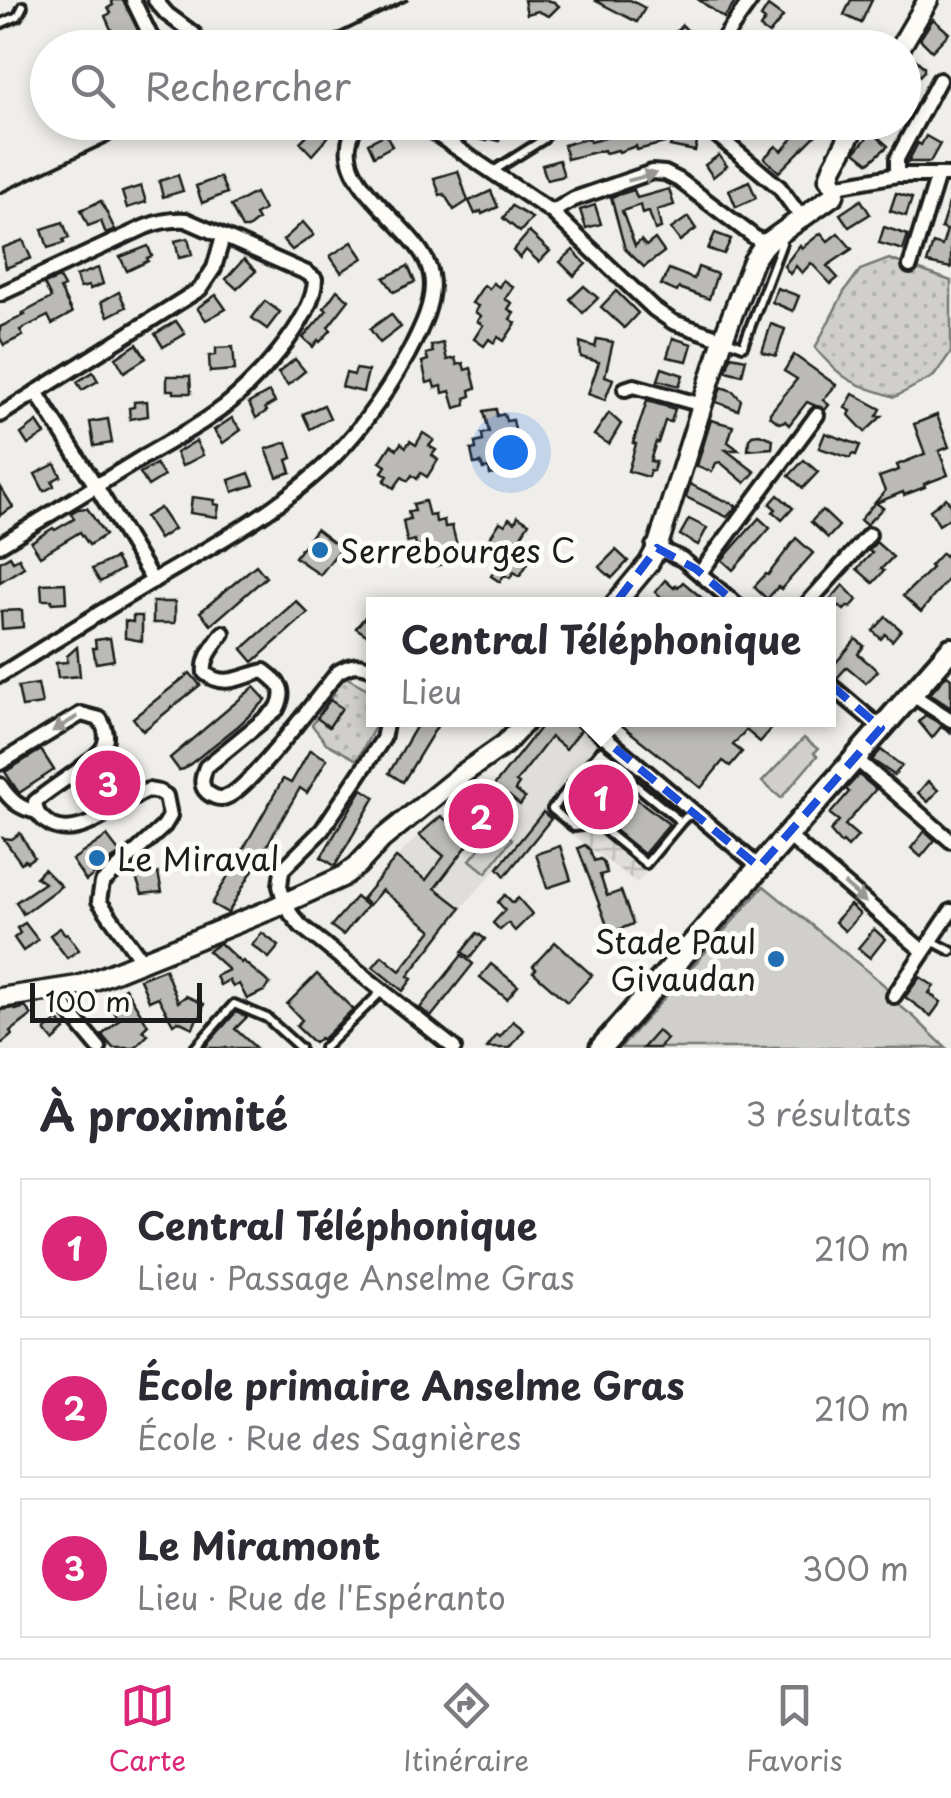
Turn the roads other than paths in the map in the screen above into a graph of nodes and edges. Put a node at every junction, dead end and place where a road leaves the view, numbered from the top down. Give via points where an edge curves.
1 (133, 0) edge
2 (155, 0) edge
3 (751, 0) edge
4 (924, 0) edge
5 (24, 6) dead end
6 (0, 24) edge
7 (148, 30) edge
8 (189, 30) edge
9 (729, 30) edge
10 (908, 30) edge
11 (938, 80) dead end
12 (921, 114) edge
13 (349, 140) edge
14 (445, 140) edge
15 (542, 140) edge
16 (723, 140) edge
17 (847, 140) edge
18 (908, 140) edge
19 (493, 172) junction
20 (897, 174) junction
21 (945, 175) edge
22 (828, 189) junction
23 (552, 212) junction
24 (797, 213) junction
25 (223, 237) junction
26 (768, 239) junction
27 (910, 266) dead end
28 (0, 294) edge
29 (719, 338) junction
30 (625, 389) dead end
31 (36, 392) junction
32 (698, 403) junction
33 (0, 414) edge
34 (816, 415) dead end
35 (96, 486) junction
36 (869, 536) dead end
37 (0, 544) edge
38 (654, 547) junction
39 (700, 573) junction
40 (153, 580) junction
41 (621, 597) edge
42 (728, 597) edge
43 (813, 597) edge
44 (223, 633) dead end
45 (951, 649) edge
46 (366, 666) edge
47 (0, 676) edge
48 (836, 690) edge
49 (911, 694) junction
50 (951, 720) edge
51 (386, 727) edge
52 (521, 727) edge
53 (593, 727) edge
54 (881, 728) junction
55 (855, 758) junction
56 (0, 763) edge
57 (0, 786) edge
58 (694, 811) junction
59 (37, 812) junction
60 (682, 822) junction
61 (787, 835) junction
62 (951, 841) edge
63 (759, 867) junction
64 (286, 903) junction
65 (951, 911) edge
66 (927, 946) junction
67 (951, 952) edge
68 (142, 961) junction
69 (58, 990) junction
70 (382, 992) junction
71 (894, 996) dead end
72 (0, 998) edge
73 (99, 1048) edge
74 (195, 1048) edge
75 (300, 1048) edge
76 (324, 1048) edge
77 (454, 1048) edge
78 (601, 1048) edge

1 - 7 street
2 - 8 street
3 - 9 street
4 - 10 main road
5 - 6 lane
11 - 12 street
13 - 40 street via 349,159 364,188 431,272 430,300 415,342 367,418 322,469
14 - 19 street
15 - 19 lane
16 - 24 street via 779,187
17 - 22 main road
18 - 20 street
19 - 23 street
20 - 21 street
20 - 22 street
21 - 27 street
22 - 24 main road
23 -> 26 street via 652,172 665,173
23 - 29 street via 654,309
24 - 26 main road
25 - 28 street via 186,220 161,221
25 - 31 street via 200,290
25 - 35 street via 315,279 306,311 266,366 219,412
26 - 29 main road via 734,286
26 - 29 lane via 782,242 744,346
29 - 32 main road
30 - 32 street
31 - 33 street
31 - 35 street
32 - 38 main road
34 - 39 street
35 - 37 street
35 - 40 street
36 - 43 street
38 - 39 street
38 - 41 main road via 649,564
39 - 42 street
40 - 47 street
44 - 46 street via 208,653 206,674 227,682 264,671 281,686 282,699 206,767 205,789 215,798 237,791 338,672
45 - 49 main road
48 - 54 street
49 - 50 street
49 - 54 main road
51 - 64 street via 322,830 282,870
52 - 64 main road via 350,872
53 - 58 street
54 - 55 main road
55 - 61 main road
55 - 62 street
59 -> 56 street via 35,802 44,793 99,754 106,742 100,719 82,714
57 - 59 street via 10,800
58 - 60 lane
58 - 63 street
59 - 68 street via 54,826 78,828 148,790 166,796 170,816 164,826 99,891
60 - 60 lane via 646,864 597,824 574,827 552,810 600,751
61 - 63 main road
61 -> 66 street
63 - 78 main road
64 - 68 main road
64 - 70 street via 301,926
65 - 66 street
66 - 67 lane
66 - 71 street
68 - 69 main road
69 - 72 main road
69 - 73 street
70 - 76 lane
70 - 77 street
74 - 75 lane via 234,1004 267,1018

